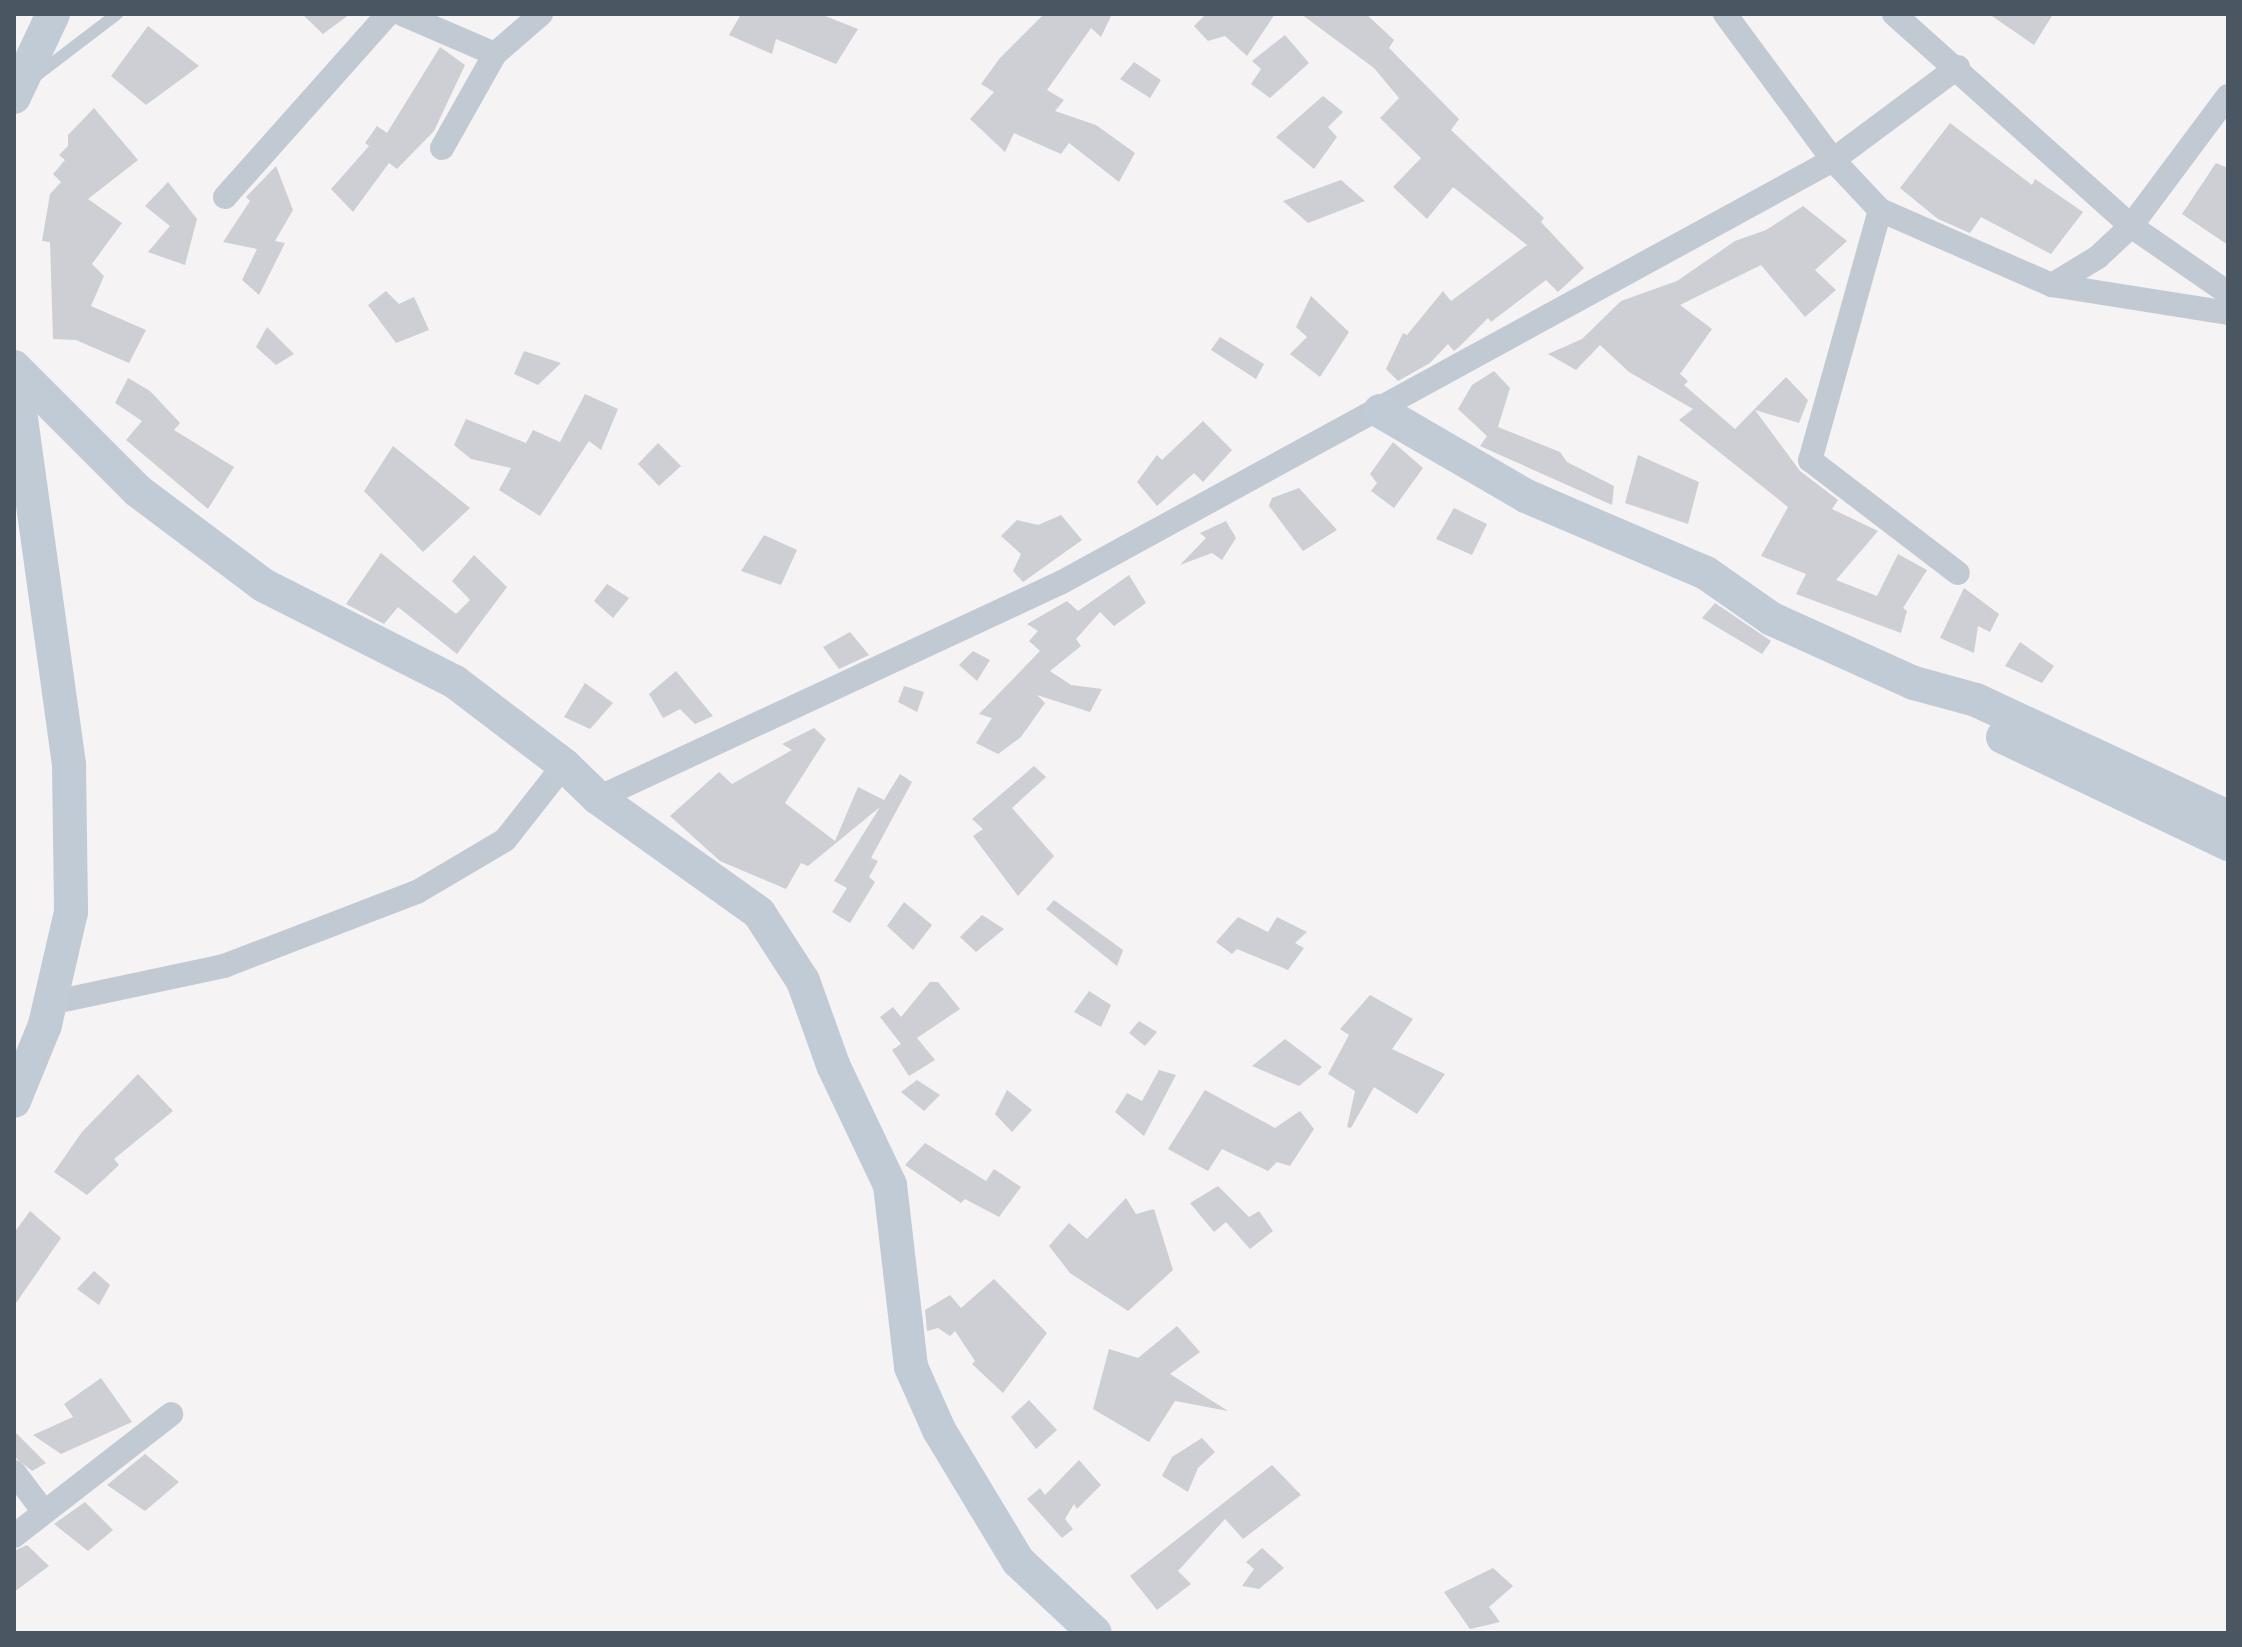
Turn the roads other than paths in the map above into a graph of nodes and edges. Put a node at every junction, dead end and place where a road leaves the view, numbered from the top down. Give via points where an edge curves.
1 (53, 14) edge
2 (117, 14) edge
3 (388, 14) edge
4 (402, 14) edge
5 (541, 14) edge
6 (1894, 14) edge
7 (1727, 15) edge
8 (495, 54) junction
9 (1958, 67) junction
10 (14, 94) edge
11 (2228, 96) edge
12 (442, 148) dead end
13 (1833, 160) junction
14 (225, 197) dead end
15 (1880, 210) junction
16 (2131, 226) junction
17 (2052, 285) junction
18 (2228, 293) edge
19 (2228, 313) edge
20 (14, 367) edge
21 (1380, 411) junction
22 (1958, 573) dead end
23 (1914, 683) junction
24 (564, 765) junction
25 (598, 798) junction
26 (2228, 817) edge
27 (2228, 844) edge
28 (50, 1003) junction
29 (14, 1101) edge
30 (171, 1414) dead end
31 (14, 1472) edge
32 (44, 1512) junction
33 (14, 1536) edge
34 (1095, 1633) edge

1 - 10 street
2 - 10 lane
3 - 14 street
4 - 8 street
5 - 8 street
6 - 9 street
7 - 13 street
8 - 12 street
9 - 13 street
9 - 16 street
11 - 16 street
13 - 15 street
13 - 21 street
15 - 17 street
15 - 22 street via 1810,460
16 - 17 street via 2098,257
16 - 18 street
17 - 19 street
20 - 24 street via 138,491 263,585 455,682
20 - 28 street via 69,765 71,912
21 - 23 street via 1526,496 1706,573 1772,619
21 - 25 street via 1062,582
23 - 26 street via 1976,700
23 - 27 street via 1965,717 2093,783
24 - 25 street
24 - 28 street via 505,840 417,892 224,966
25 - 34 street via 759,913 803,981 833,1065 890,1185 911,1367 939,1430 1018,1561
28 - 29 street
30 - 32 street
31 - 32 street
32 - 33 street

